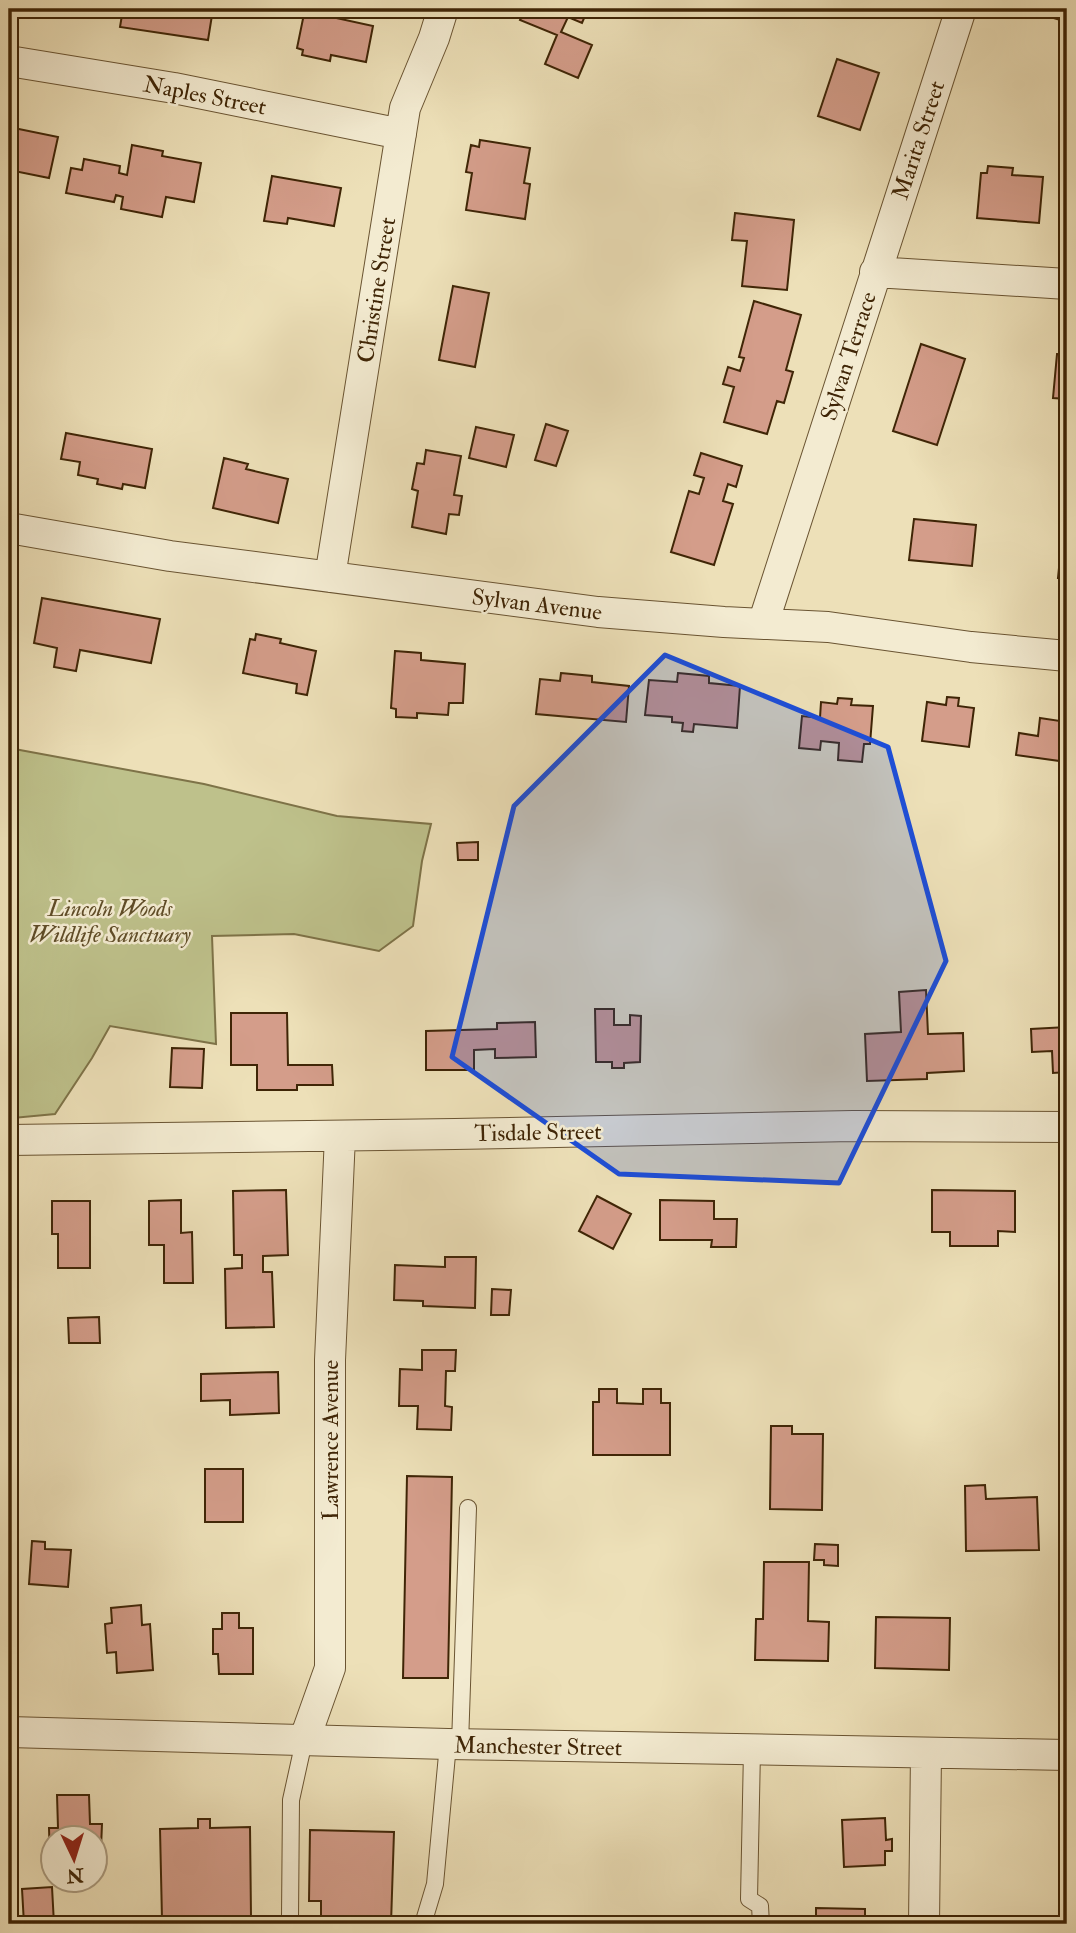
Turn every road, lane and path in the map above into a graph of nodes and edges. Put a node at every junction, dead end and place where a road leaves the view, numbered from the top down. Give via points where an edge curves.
1 (443, 9) edge
2 (961, 9) edge
3 (9, 61) edge
4 (401, 134) junction
5 (875, 272) junction
6 (1067, 284) edge
7 (9, 528) edge
8 (330, 577) junction
9 (763, 624) junction
10 (1067, 656) edge
11 (1067, 1127) edge
12 (340, 1136) junction
13 (9, 1140) edge
14 (468, 1508) dead end
15 (9, 1732) edge
16 (304, 1741) junction
17 (454, 1744) junction
18 (752, 1750) junction
19 (926, 1753) junction
20 (1067, 1755) edge
21 (288, 1924) edge
22 (424, 1924) edge
23 (761, 1924) edge
24 (924, 1924) edge

1 - 4 street, Christine Street via 405,108
2 - 5 street, Marita Street
3 - 4 street, Naples Street via 174,88
4 - 8 street, Christine Street
5 - 6 street, Sylvan Terrace
5 - 9 street, Sylvan Terrace
7 - 8 street, Sylvan Avenue
8 - 9 street, Sylvan Avenue via 597,612
9 - 10 street, Sylvan Avenue via 828,626
11 - 12 street, Tisdale Street via 853,1126
12 - 13 street, Tisdale Street
12 - 16 street, Lawrence Avenue via 330,1360 330,1668
14 - 17 lane
15 - 16 street, Manchester Street
16 - 17 street, Manchester Street
16 - 21 lane via 291,1800
17 - 18 street, Manchester Street
17 - 22 lane via 435,1884
18 - 19 street, Manchester Street
18 - 23 lane via 749,1899 760,1906
19 - 20 street, Manchester Street
19 - 24 street

